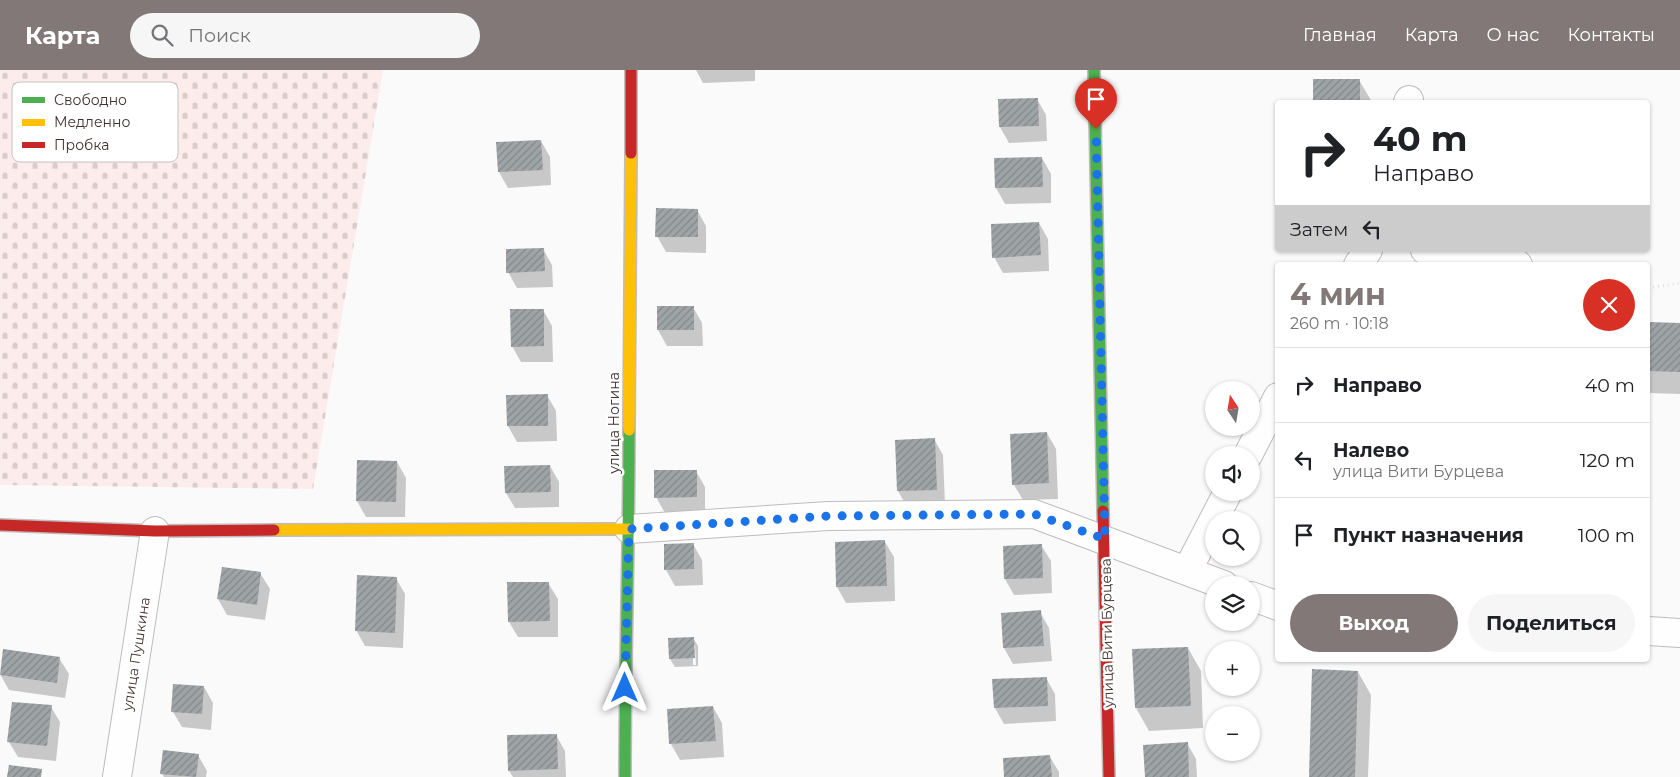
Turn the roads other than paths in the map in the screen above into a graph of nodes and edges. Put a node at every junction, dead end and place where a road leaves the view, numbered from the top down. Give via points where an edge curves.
1 (631, 70) edge
2 (1094, 70) edge
3 (1443, 252) edge
4 (1515, 262) edge
5 (1275, 403) edge
6 (1253, 446) edge
7 (1223, 501) edge
8 (0, 525) edge
9 (629, 529) junction
10 (155, 531) junction
11 (1105, 539) junction
12 (1187, 571) junction
13 (1205, 578) edge
14 (1260, 599) edge
15 (1275, 605) edge
16 (1650, 631) edge
17 (1680, 633) edge
18 (117, 777) edge
19 (625, 777) edge
20 (1109, 777) edge

1 - 9 street, улица Ногина
2 - 11 street, улица Вити Бурцева
3 - 4 street
5 - 6 street
7 - 12 street
8 - 10 street
9 - 10 street
9 - 11 street via 828,516 1034,514
9 - 19 street, улица Ногина
10 - 18 street, улица Пушкина
11 - 12 street
11 - 20 street, улица Вити Бурцева
12 - 13 street
14 - 15 street
16 - 17 street

